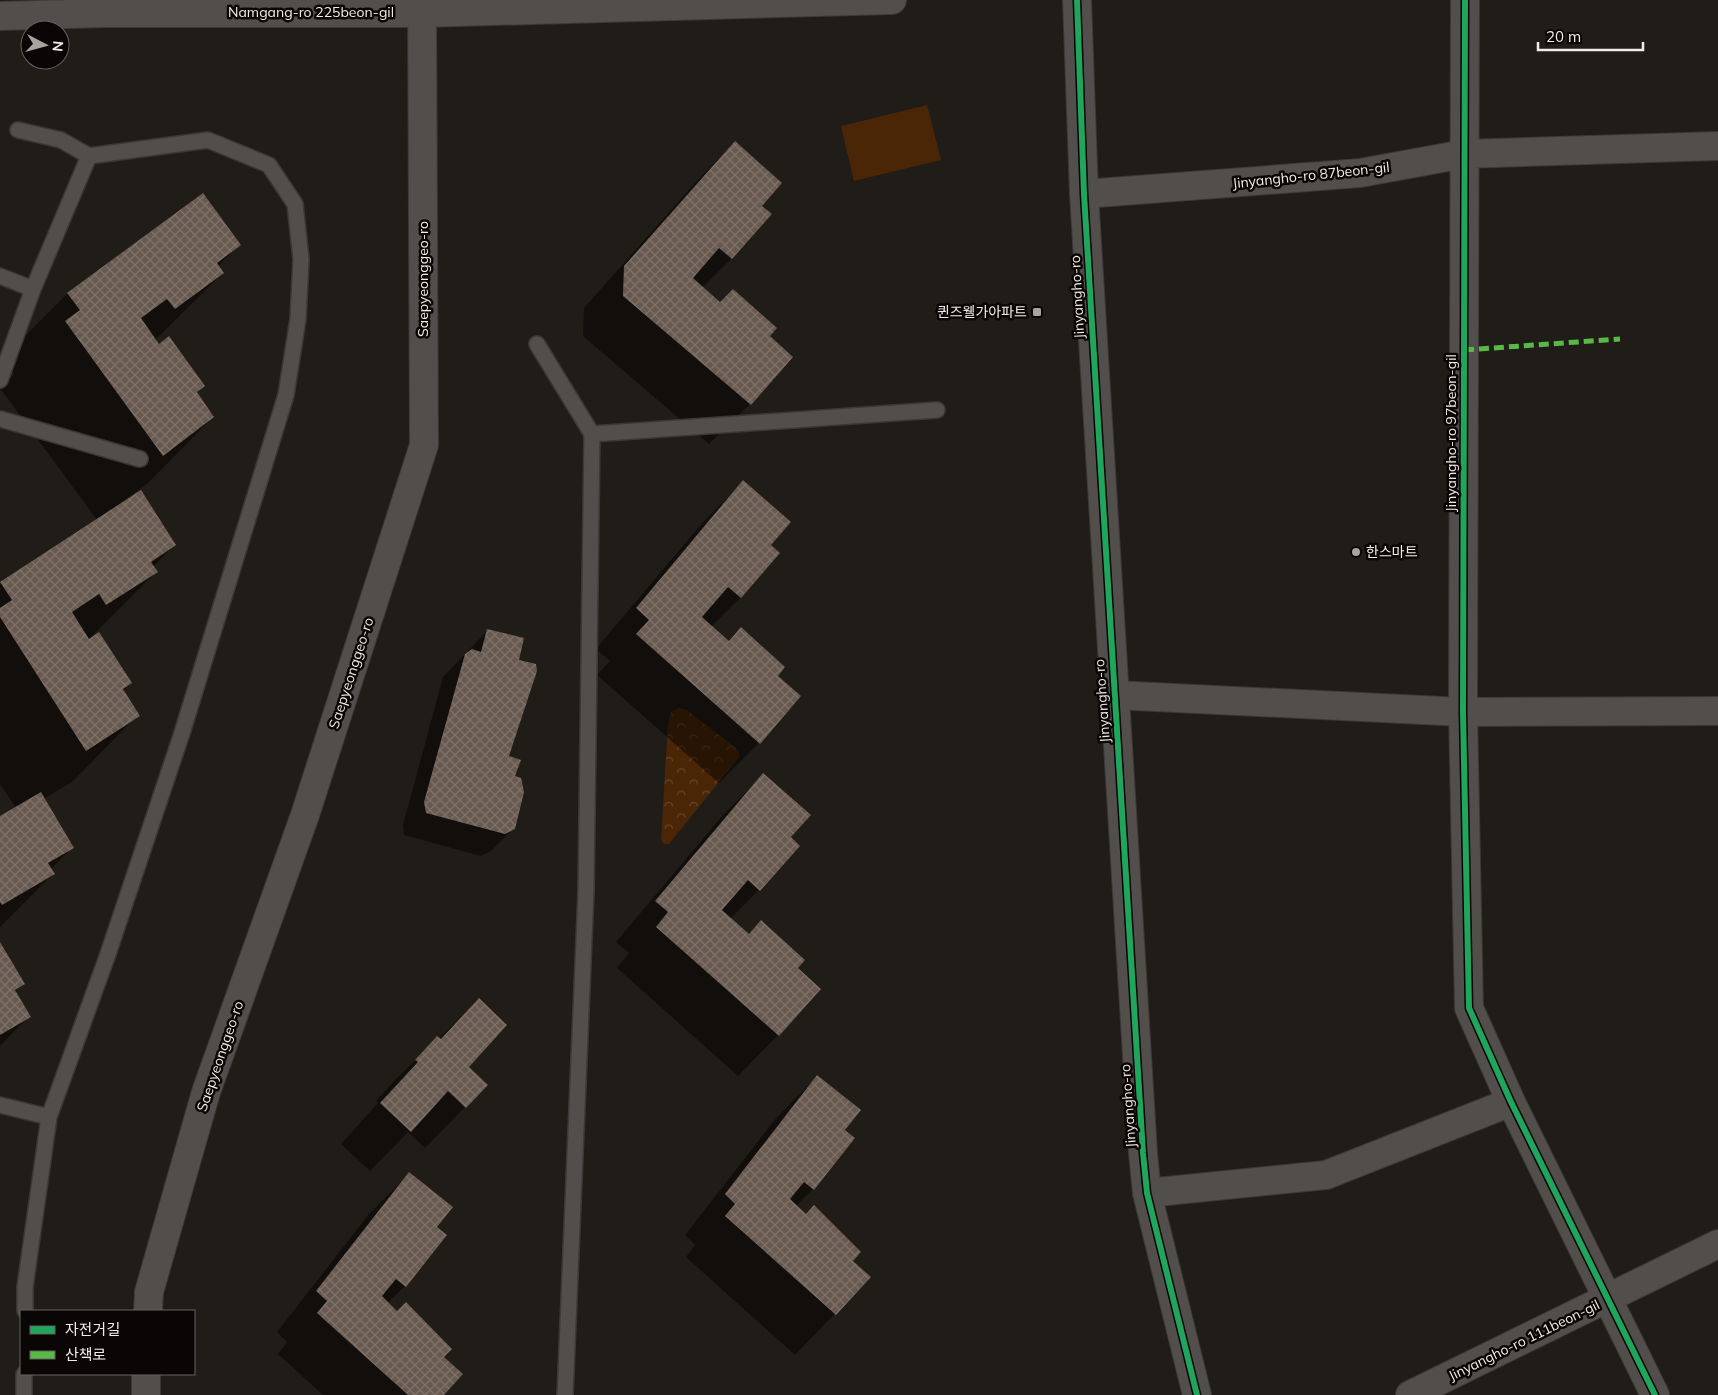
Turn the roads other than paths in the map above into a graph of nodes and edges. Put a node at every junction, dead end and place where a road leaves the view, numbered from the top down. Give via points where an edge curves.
1 (892, 0) edge
2 (1077, 0) edge
3 (1465, 0) edge
4 (422, 6) edge
5 (0, 16) edge
6 (18, 130) dead end
7 (1718, 146) edge
8 (1464, 154) junction
9 (90, 156) junction
10 (1084, 194) junction
11 (0, 276) edge
12 (33, 288) junction
13 (537, 344) dead end
14 (0, 380) edge
15 (937, 410) dead end
16 (0, 419) edge
17 (592, 434) junction
18 (140, 459) dead end
19 (1114, 695) junction
20 (1718, 711) edge
21 (1463, 712) junction
22 (1511, 1102) junction
23 (0, 1105) edge
24 (49, 1117) junction
25 (1146, 1193) junction
26 (1718, 1244) edge
27 (1608, 1298) junction
28 (25, 1310) edge
29 (148, 1310) edge
30 (24, 1375) edge
31 (146, 1375) edge
32 (24, 1395) edge
33 (146, 1395) edge
34 (565, 1395) edge
35 (1197, 1395) edge
36 (1410, 1395) edge
37 (1655, 1395) edge

1 - 4 street, Namgang-ro 225beon-gil
2 - 10 street, Jinyangho-ro
3 - 8 street, Jinyangho-ro 97beon-gil
4 - 5 street, Namgang-ro 225beon-gil
4 - 29 street, Saepyeonggeo-ro via 424,445 305,815 206,1092 148,1292
6 - 9 lane via 60,140
7 - 8 street, Jinyangho-ro 87beon-gil
8 - 10 street, Jinyangho-ro 87beon-gil via 1360,173
8 - 21 street, Jinyangho-ro 97beon-gil
9 - 12 lane
9 - 24 lane via 208,140 269,165 295,204 301,259 298,319 286,395 171,768
10 - 19 street, Jinyangho-ro
11 - 12 lane
12 - 14 lane
13 - 17 lane
15 - 17 lane
16 - 18 lane
17 - 34 lane via 586,891
19 - 21 street
19 - 25 street, Jinyangho-ro
20 - 21 street
21 - 22 street, Jinyangho-ro 97beon-gil via 1469,1008
22 - 25 street via 1326,1175
22 - 27 street, Jinyangho-ro 97beon-gil
23 - 24 lane
24 - 28 lane via 25,1287
25 - 35 street, Jinyangho-ro
26 - 27 street, Jinyangho-ro 111beon-gil
27 - 36 street, Jinyangho-ro 111beon-gil
27 - 37 street, Jinyangho-ro 97beon-gil
30 - 32 lane
31 - 33 street

